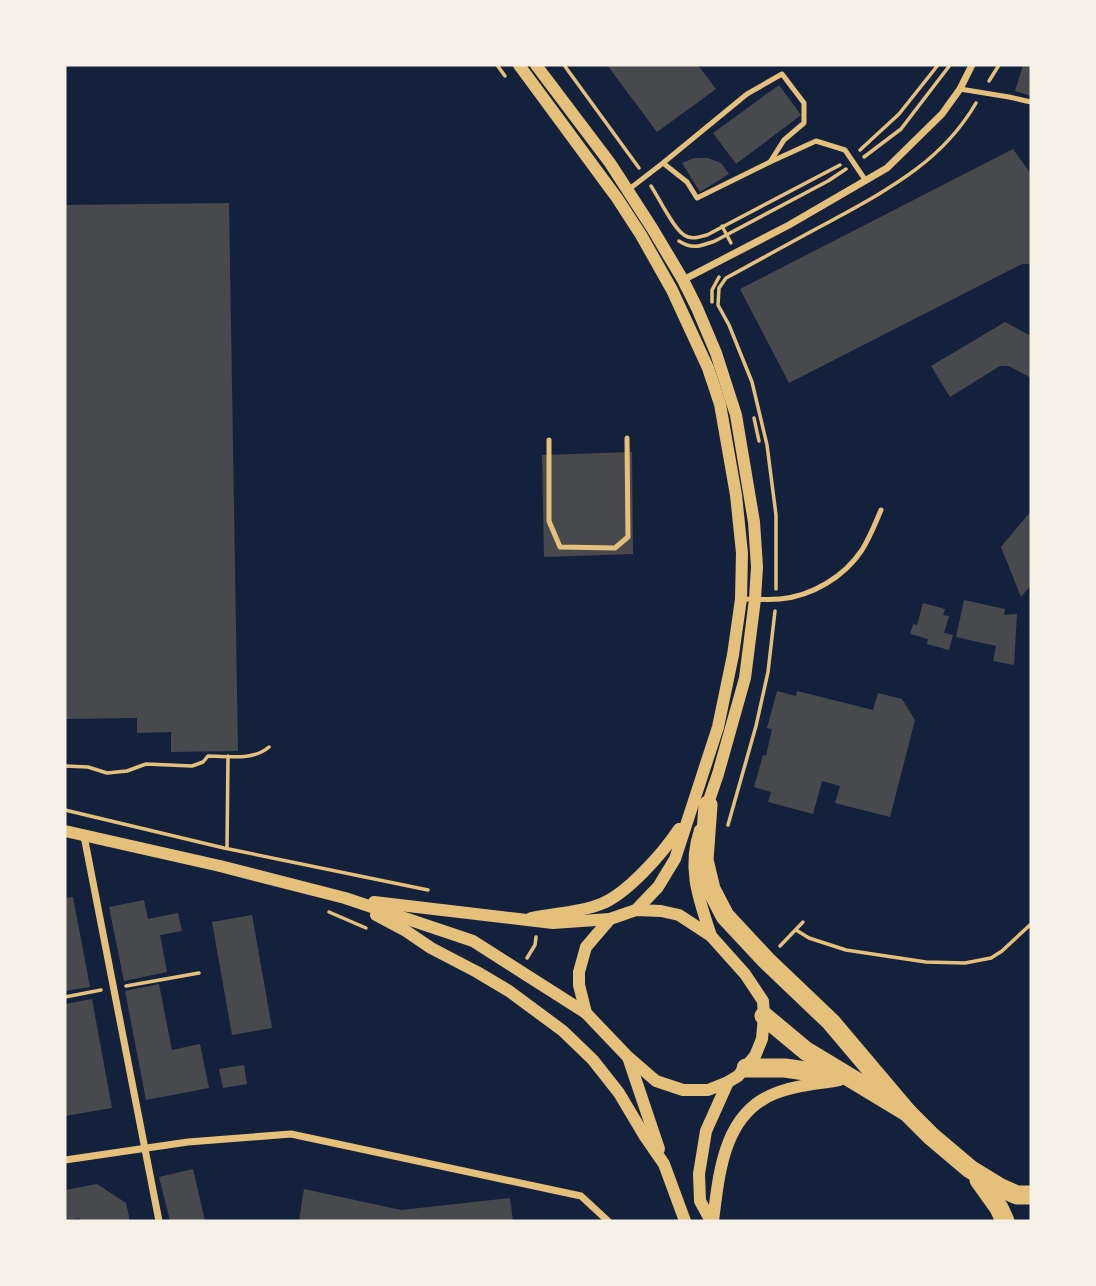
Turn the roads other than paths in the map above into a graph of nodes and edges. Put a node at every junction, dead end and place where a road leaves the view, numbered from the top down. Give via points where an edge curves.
1 (519, 65) edge
2 (536, 65) edge
3 (972, 65) edge
4 (960, 89) junction
5 (1031, 102) edge
6 (770, 162) junction
7 (663, 163) junction
8 (866, 181) junction
9 (623, 194) junction
10 (683, 280) junction
11 (627, 439) dead end
12 (549, 440) dead end
13 (881, 510) dead end
14 (748, 599) junction
15 (708, 806) junction
16 (689, 814) junction
17 (65, 831) edge
18 (84, 835) junction
19 (345, 898) junction
20 (636, 910) junction
21 (610, 919) junction
22 (521, 920) junction
23 (711, 936) junction
24 (586, 1013) junction
25 (764, 1016) junction
26 (628, 1056) junction
27 (746, 1068) junction
28 (851, 1077) junction
29 (728, 1082) junction
30 (907, 1112) junction
31 (144, 1149) junction
32 (65, 1160) edge
33 (664, 1164) junction
34 (970, 1169) junction
35 (1031, 1195) edge
36 (159, 1221) edge
37 (608, 1221) edge
38 (684, 1221) edge
39 (712, 1221) edge
40 (1005, 1221) edge

1 - 9 street
2 - 9 street
3 - 4 street
4 - 5 lane
4 - 8 street via 942,114 887,168
6 - 7 lane via 697,198 687,182
6 - 7 lane via 784,139 804,123 804,103 782,74 747,94
6 - 8 lane via 816,141 845,150
7 - 9 lane
8 - 10 street
9 - 10 street
9 - 14 street via 672,290 720,404
10 - 14 street via 716,353 736,415 757,567
11 - 12 lane via 628,537 615,548 561,547 549,521
13 - 14 lane via 860,553 835,578 786,598
14 - 15 street via 745,678
14 - 16 street via 718,727
15 - 23 street via 695,846 696,888
15 - 30 highway via 704,860 725,916 831,1022
16 - 20 street via 675,859 658,887
16 - 22 street via 668,846 618,895 578,911
17 - 18 street
18 - 19 street
18 - 31 street
19 - 22 street
19 - 24 street via 473,941
19 - 33 street via 509,991 564,1031 619,1093
20 - 21 street
20 - 23 street via 679,915
21 - 22 street
21 - 24 street via 586,947 579,972
23 - 25 street via 763,1001
24 - 26 street
25 - 27 street via 762,1039
25 - 28 highway via 806,1051
26 - 29 street via 670,1087 708,1090
26 - 33 street
27 - 28 highway
27 - 29 street
28 - 30 highway
28 - 39 street via 775,1093 754,1104 736,1125 724,1150
29 - 39 street via 706,1131 699,1174 700,1201
30 - 34 highway
31 - 32 street
31 - 36 street
31 - 37 street via 291,1134 581,1196
33 - 38 street
34 - 35 highway via 1017,1195
34 - 40 highway

